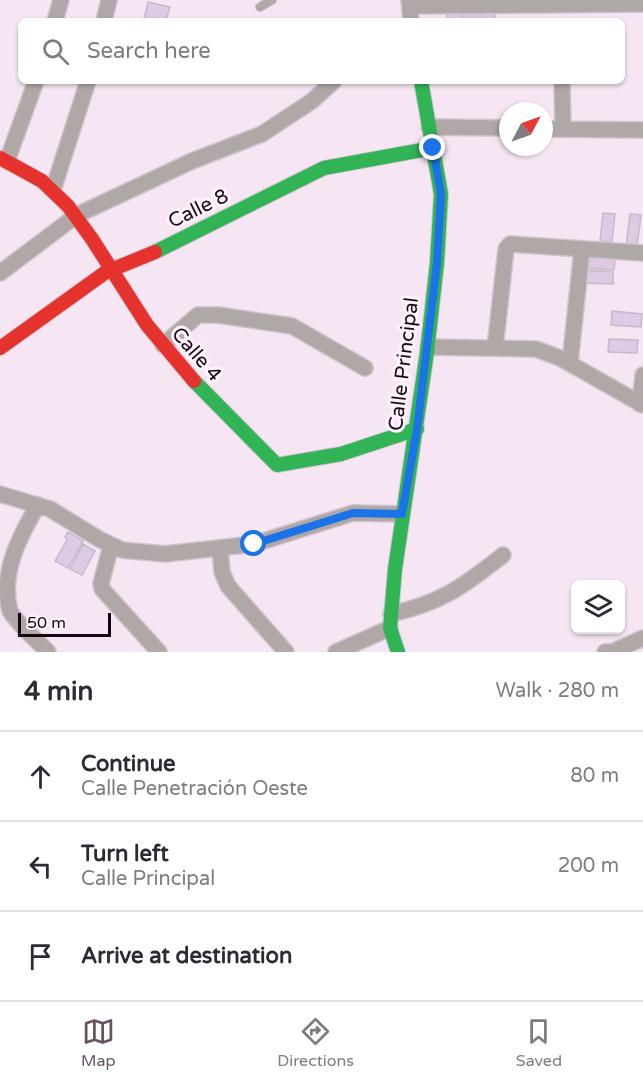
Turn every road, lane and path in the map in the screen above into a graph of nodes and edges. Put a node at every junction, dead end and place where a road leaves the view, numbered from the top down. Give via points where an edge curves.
1 (61, 0) edge
2 (109, 0) edge
3 (272, 0) edge
4 (500, 2) edge
5 (643, 4) edge
6 (260, 7) dead end
7 (410, 9) edge
8 (56, 18) edge
9 (105, 18) edge
10 (35, 84) edge
11 (87, 84) edge
12 (331, 84) edge
13 (422, 84) edge
14 (562, 84) edge
15 (429, 127) junction
16 (499, 128) edge
17 (553, 129) edge
18 (563, 129) junction
19 (643, 130) edge
20 (433, 148) junction
21 (3, 159) edge
22 (53, 190) junction
23 (77, 215) junction
24 (582, 249) junction
25 (643, 253) edge
26 (111, 270) junction
27 (0, 273) edge
28 (163, 345) junction
29 (428, 347) junction
30 (0, 348) edge
31 (495, 348) junction
32 (570, 363) junction
33 (366, 368) dead end
34 (643, 375) edge
35 (642, 404) edge
36 (417, 429) junction
37 (0, 494) edge
38 (38, 505) junction
39 (402, 514) junction
40 (111, 546) junction
41 (220, 548) junction
42 (503, 555) dead end
43 (391, 621) junction
44 (643, 638) edge
45 (48, 652) edge
46 (159, 652) edge
47 (286, 652) edge
48 (336, 652) edge
49 (398, 652) edge
50 (605, 652) edge

1 - 8 street
2 - 9 street
3 - 6 lane
4 - 5 street
4 - 7 street
10 - 21 street
11 - 22 street
12 - 23 street via 261,134 192,160
13 - 15 street, Calle Principal
14 - 18 street
15 - 16 street
15 - 20 street, Calle Principal
17 - 18 street
18 - 19 street
20 - 26 street, Calle 8 via 324,168
20 - 29 street, Calle Principal via 441,194
21 - 22 street, Calle 4
22 - 23 street, Calle 4
23 - 26 street, Calle 4
23 - 27 street
24 - 25 street
24 - 31 street via 508,245
24 - 32 street
26 - 28 street, Calle 4
26 - 30 street, Calle 8
28 - 33 street via 198,315 218,315 292,326
28 - 36 street, Calle 4 via 277,465 340,454
29 - 31 street
29 - 36 street, Calle Principal
31 - 32 street via 536,349
32 - 35 street
34 - 35 street
36 - 39 street, Calle Principal
37 - 38 street
38 - 40 street via 50,508
38 - 45 street via 5,561 1,587 11,612
39 - 41 street via 353,513 254,544
39 - 43 street, Calle Principal
40 - 41 street via 165,554
40 - 46 street via 102,589
41 - 47 street via 228,586
42 - 43 street via 438,601
43 - 48 street
43 - 49 street, Calle Principal
44 - 50 street

